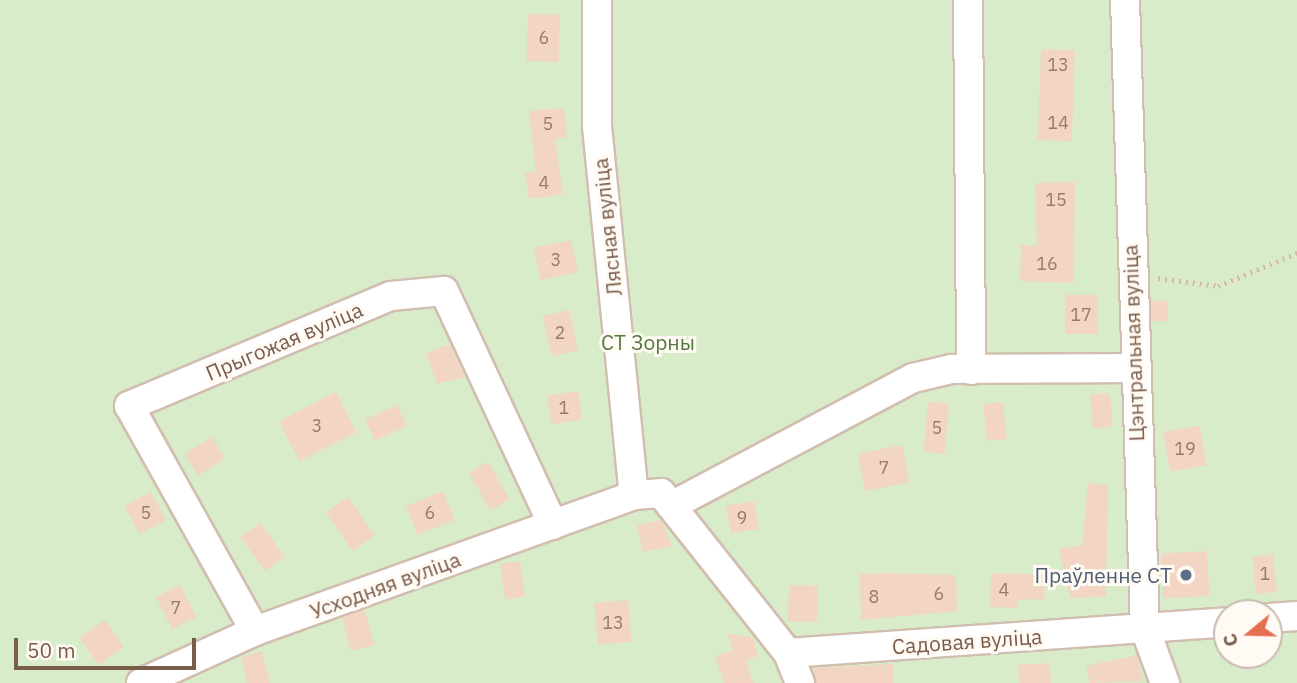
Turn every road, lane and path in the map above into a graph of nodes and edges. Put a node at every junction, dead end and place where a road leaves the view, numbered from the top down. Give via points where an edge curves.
1 (597, 0) edge
2 (968, 0) edge
3 (1125, 0) edge
4 (1297, 253) edge
5 (1130, 274) junction
6 (1133, 368) junction
7 (971, 370) junction
8 (634, 495) junction
9 (671, 506) junction
10 (553, 524) junction
11 (1213, 623) edge
12 (1145, 629) junction
13 (256, 631) junction
14 (788, 653) junction
15 (141, 683) edge
16 (800, 683) edge
17 (1165, 683) edge

1 - 8 street, Лясная вуліца via 597,126
2 - 7 street
3 - 5 street, Цэнтральная вуліца
4 - 5 path via 1218,286
5 - 6 street, Цэнтральная вуліца
6 - 7 street
6 - 12 street, Цэнтральная вуліца
7 - 9 street via 913,378
8 - 9 street via 661,493
8 - 10 street, Усходняя вуліца
9 - 14 street
10 - 13 street, Усходняя вуліца
10 - 13 street, Прыгожая вуліца via 444,291 391,296 129,406
11 - 12 street, Садовая вуліца
12 - 14 street, Садовая вуліца
12 - 17 street, Цэнтральная вуліца
13 - 15 street, Усходняя вуліца
14 - 16 street

